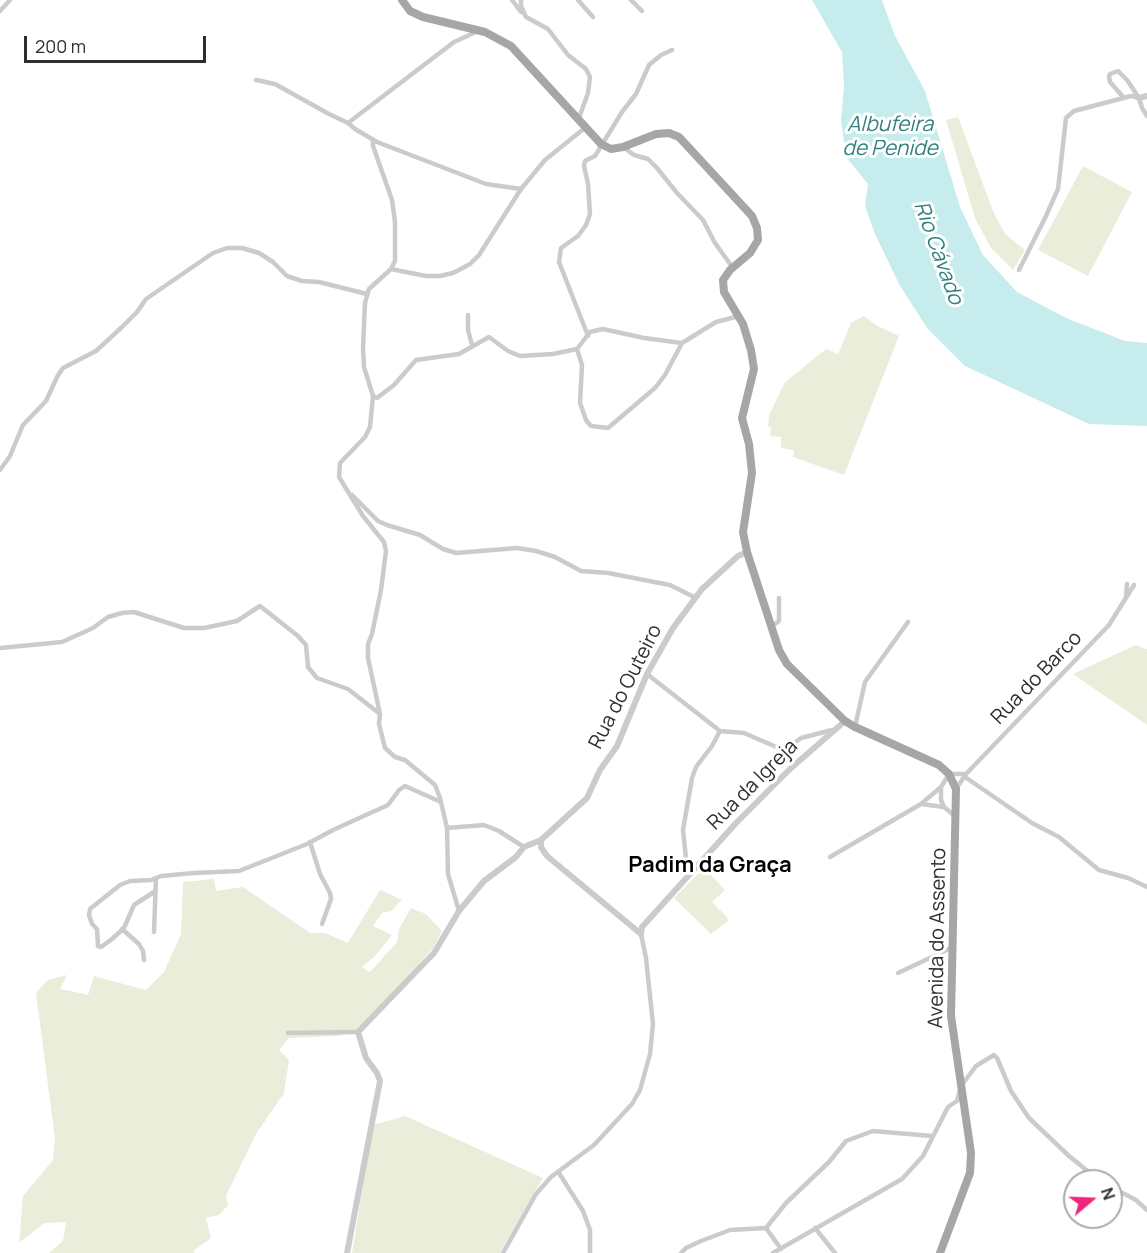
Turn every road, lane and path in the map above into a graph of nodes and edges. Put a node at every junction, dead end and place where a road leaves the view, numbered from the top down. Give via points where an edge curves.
1 (10, 0) edge
2 (402, 0) edge
3 (512, 0) edge
4 (521, 0) edge
5 (578, 0) edge
6 (631, 0) edge
7 (0, 11) edge
8 (642, 11) dead end
9 (526, 17) junction
10 (593, 17) dead end
11 (479, 31) junction
12 (672, 50) dead end
13 (256, 80) dead end
14 (1147, 96) edge
15 (1124, 98) junction
16 (1139, 98) junction
17 (1147, 116) edge
18 (579, 118) junction
19 (348, 123) junction
20 (587, 127) junction
21 (373, 140) junction
22 (601, 144) junction
23 (623, 147) junction
24 (521, 189) junction
25 (733, 268) junction
26 (391, 269) junction
27 (1019, 270) dead end
28 (368, 294) junction
29 (468, 315) dead end
30 (739, 316) junction
31 (588, 336) junction
32 (682, 343) junction
33 (472, 345) junction
34 (577, 350) junction
35 (373, 396) junction
36 (0, 470) edge
37 (348, 491) junction
38 (747, 552) junction
39 (1128, 584) dead end
40 (1134, 585) dead end
41 (696, 598) junction
42 (779, 598) dead end
43 (1126, 599) junction
44 (908, 622) dead end
45 (771, 627) junction
46 (0, 648) edge
47 (646, 674) junction
48 (381, 714) junction
49 (845, 721) junction
50 (855, 727) junction
51 (835, 730) junction
52 (720, 731) junction
53 (949, 774) junction
54 (965, 776) junction
55 (941, 787) junction
56 (956, 789) junction
57 (441, 802) junction
58 (921, 804) junction
59 (944, 807) junction
60 (957, 818) junction
61 (447, 828) junction
62 (540, 840) junction
63 (310, 842) junction
64 (524, 847) junction
65 (830, 857) dead end
66 (691, 871) junction
67 (156, 878) junction
68 (1147, 887) edge
69 (154, 892) junction
70 (459, 911) junction
71 (322, 924) dead end
72 (122, 929) junction
73 (154, 932) dead end
74 (641, 934) junction
75 (953, 948) junction
76 (144, 960) dead end
77 (898, 973) dead end
78 (358, 1032) junction
79 (288, 1033) dead end
80 (961, 1086) junction
81 (932, 1136) junction
82 (1085, 1169) edge
83 (559, 1173) junction
84 (1123, 1193) edge
85 (1147, 1210) edge
86 (766, 1228) junction
87 (815, 1228) junction
88 (781, 1249) junction
89 (347, 1253) edge
90 (503, 1253) edge
91 (591, 1253) edge
92 (681, 1253) edge
93 (773, 1253) edge
94 (835, 1253) edge
95 (940, 1253) edge

1 - 7 street
2 - 11 main road via 410,11 423,17
3 - 9 street
4 - 9 street
5 - 10 street
6 - 8 street
9 - 18 street via 549,29 568,55 586,69 590,77 588,93
11 - 18 main road via 511,46
11 - 19 street via 454,42
12 - 22 street via 649,65 636,94
13 - 19 street via 275,84
14 - 16 street
15 - 16 street
15 - 16 street via 1110,82 1110,74 1121,73
15 - 27 street via 1074,111 1066,118 1058,189
16 - 17 street
18 - 20 main road
19 - 21 street
20 - 22 main road
20 - 24 street via 545,160
21 - 24 street via 486,184
21 - 26 street via 393,200 395,261
22 - 23 main road
22 - 31 street via 584,166 590,214 578,236 561,248 559,262
23 - 25 street via 657,168 703,220
23 - 25 main road via 656,134 679,137 752,216 758,240
24 - 26 street via 470,264 440,276
25 - 30 main road via 723,280 724,292
26 - 28 street
28 - 35 street via 363,348
28 - 36 street via 287,276 259,253 227,248 213,253 146,298 123,327 96,351 63,368 46,401 23,425
29 - 33 street
30 - 32 street via 716,322
30 - 38 main road via 754,369 742,418 752,473 743,532
31 - 32 street via 603,329
31 - 34 street
32 - 34 street via 655,388 608,428 591,426 586,420 580,403 582,365
33 - 34 street via 489,337 520,356
33 - 35 street via 459,354 416,360 394,385 377,398
35 - 37 street via 370,427 338,468
37 - 41 street via 378,520 456,553 517,548 536,551 581,571 670,585
37 - 48 street via 384,542 386,551 368,644
38 - 41 street, Rua do Outeiro
38 - 45 main road
39 - 43 street, Rua do Barco
40 - 43 street, Rua do Barco
41 - 47 street, Rua do Outeiro
42 - 45 street via 779,621
43 - 54 street, Rua do Barco via 1110,625
44 - 50 street via 865,682
45 - 49 main road via 787,664
46 - 48 street via 62,642 122,612 184,628 204,628 237,621 260,606 306,645 308,667 317,678 348,689
47 - 52 street
47 - 62 street, Rua do Outeiro via 617,746 587,798
48 - 57 street via 379,724 385,748 435,785
49 - 50 main road
49 - 51 street, Rua da Igreja
50 - 53 main road via 939,765
51 - 52 street via 801,738 781,749 744,734
51 - 66 street, Rua da Igreja via 790,769
52 - 66 street via 692,778 683,830
53 - 54 street
53 - 55 street
53 - 56 main road
54 - 56 street, Rua do Barco
54 - 68 street via 1059,837 1099,870
55 - 58 street
55 - 59 street
56 - 60 main road, Avenida do Assento
57 - 61 street
57 - 63 street via 405,786 388,805
58 - 59 street
58 - 65 street
59 - 60 street
60 - 75 main road, Avenida do Assento
61 - 64 street via 484,825
61 - 70 street via 448,874
62 - 64 street, Rua do Outeiro
62 - 74 street via 547,856
63 - 67 street via 238,871
63 - 71 street via 331,898
64 - 70 street, Rua do Outeiro via 484,881
66 - 74 street, Rua da Igreja via 642,927
67 - 69 street
67 - 72 street via 120,885 90,909 98,946
69 - 72 street via 134,905
69 - 73 street
70 - 78 street, Rua do Outeiro via 434,953
72 - 76 street via 139,944
74 - 83 street via 653,1024 640,1090 594,1145
75 - 77 street
75 - 80 main road, Avenida do Assento via 951,1016
78 - 79 street
78 - 89 street via 366,1058 380,1081
80 - 81 street via 957,1101 948,1107
80 - 82 street via 976,1065 996,1056 1023,1111
80 - 95 main road, Avenida do Assento via 972,1153 969,1173
81 - 86 street via 873,1131 846,1141
81 - 87 street via 923,1156 902,1179
83 - 90 street via 536,1194
83 - 91 street via 583,1211 590,1230
84 - 85 street
86 - 88 street
86 - 92 street via 730,1230 693,1244
87 - 88 street
87 - 94 street
88 - 93 street

